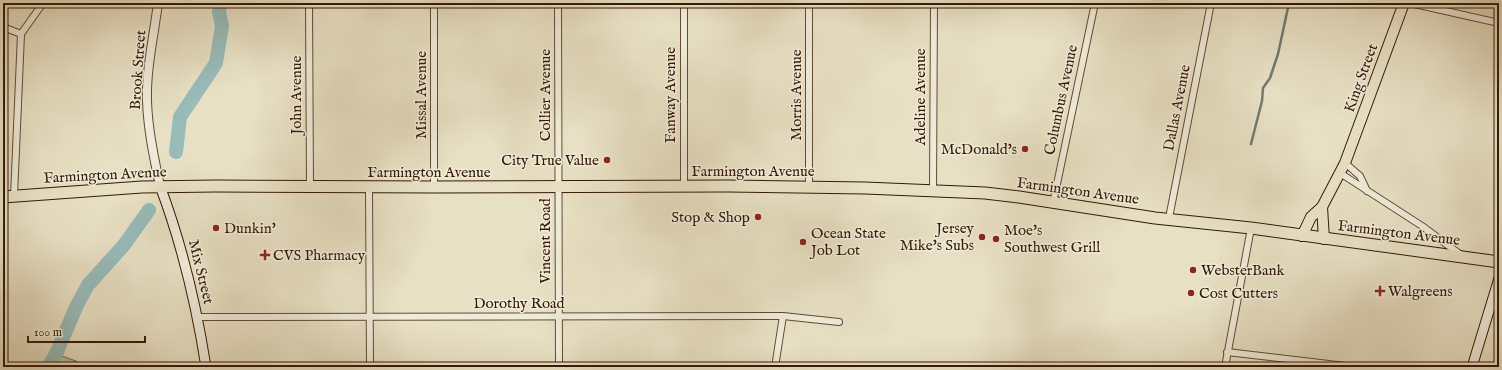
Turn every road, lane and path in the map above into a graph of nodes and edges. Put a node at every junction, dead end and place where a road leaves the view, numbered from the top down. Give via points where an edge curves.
1 (43, 3) edge
2 (158, 3) edge
3 (309, 3) edge
4 (434, 3) edge
5 (558, 3) edge
6 (684, 3) edge
7 (809, 3) edge
8 (934, 3) edge
9 (1095, 3) edge
10 (1211, 3) edge
11 (1404, 3) edge
12 (1410, 3) edge
13 (1499, 23) edge
14 (3, 27) edge
15 (21, 34) junction
16 (1345, 163) junction
17 (1340, 173) junction
18 (160, 186) junction
19 (684, 186) junction
20 (809, 186) junction
21 (310, 187) junction
22 (369, 187) junction
23 (434, 187) junction
24 (558, 187) junction
25 (933, 191) junction
26 (1367, 191) junction
27 (8, 197) edge
28 (1053, 203) junction
29 (1322, 207) junction
30 (1169, 218) junction
31 (1252, 228) junction
32 (1302, 236) junction
33 (1324, 239) junction
34 (1463, 257) junction
35 (1499, 262) edge
36 (1499, 278) edge
37 (558, 316) junction
38 (783, 316) junction
39 (198, 317) junction
40 (368, 317) junction
41 (839, 322) dead end
42 (1227, 352) junction
43 (206, 367) edge
44 (370, 367) edge
45 (559, 367) edge
46 (775, 367) edge
47 (1225, 367) edge
48 (1354, 367) edge
49 (1472, 367) edge

1 - 15 street
2 - 18 street, Brook Street via 147,100 150,135
3 - 21 street, John Avenue
4 - 23 street, Missal Avenue
5 - 24 street, Collier Avenue
6 - 19 street, Fanway Avenue
7 - 20 street, Morris Avenue
8 - 25 street, Adeline Avenue
9 - 28 street, Columbus Avenue
10 - 30 street, Dallas Avenue
11 - 16 main road, King Street
12 - 13 street
14 - 15 street
15 - 27 street
16 - 17 main road, King Street
16 - 26 street via 1360,176
17 - 26 street
17 - 29 main road, King Street
18 - 21 highway, Farmington Avenue
18 - 27 highway, Farmington Avenue
18 - 39 main road, Mix Street via 176,230
19 - 20 highway, Farmington Avenue
19 - 24 highway, Farmington Avenue
20 - 25 highway, Farmington Avenue
21 - 22 highway, Farmington Avenue
22 - 23 highway, Farmington Avenue
22 - 40 street
23 - 24 highway, Farmington Avenue
24 - 37 street, Vincent Road
25 - 28 highway, Farmington Avenue via 985,193
26 - 34 street via 1428,230
28 - 30 highway, Farmington Avenue
29 - 32 main road, King Street via 1311,217
29 - 33 main road
30 - 31 highway, Farmington Avenue
31 - 32 highway, Farmington Avenue
31 - 42 street
32 - 33 highway, Farmington Avenue
33 - 34 highway, Farmington Avenue
34 - 35 highway, Farmington Avenue
36 - 49 main road
37 - 38 street, Dorothy Road
37 - 40 street, Dorothy Road
37 - 45 street, Vincent Road
38 - 41 street, Dorothy Road
38 - 46 street
39 - 40 street, Dorothy Road
39 - 43 main road, Mix Street
40 - 44 street
42 - 47 street
42 - 48 street

